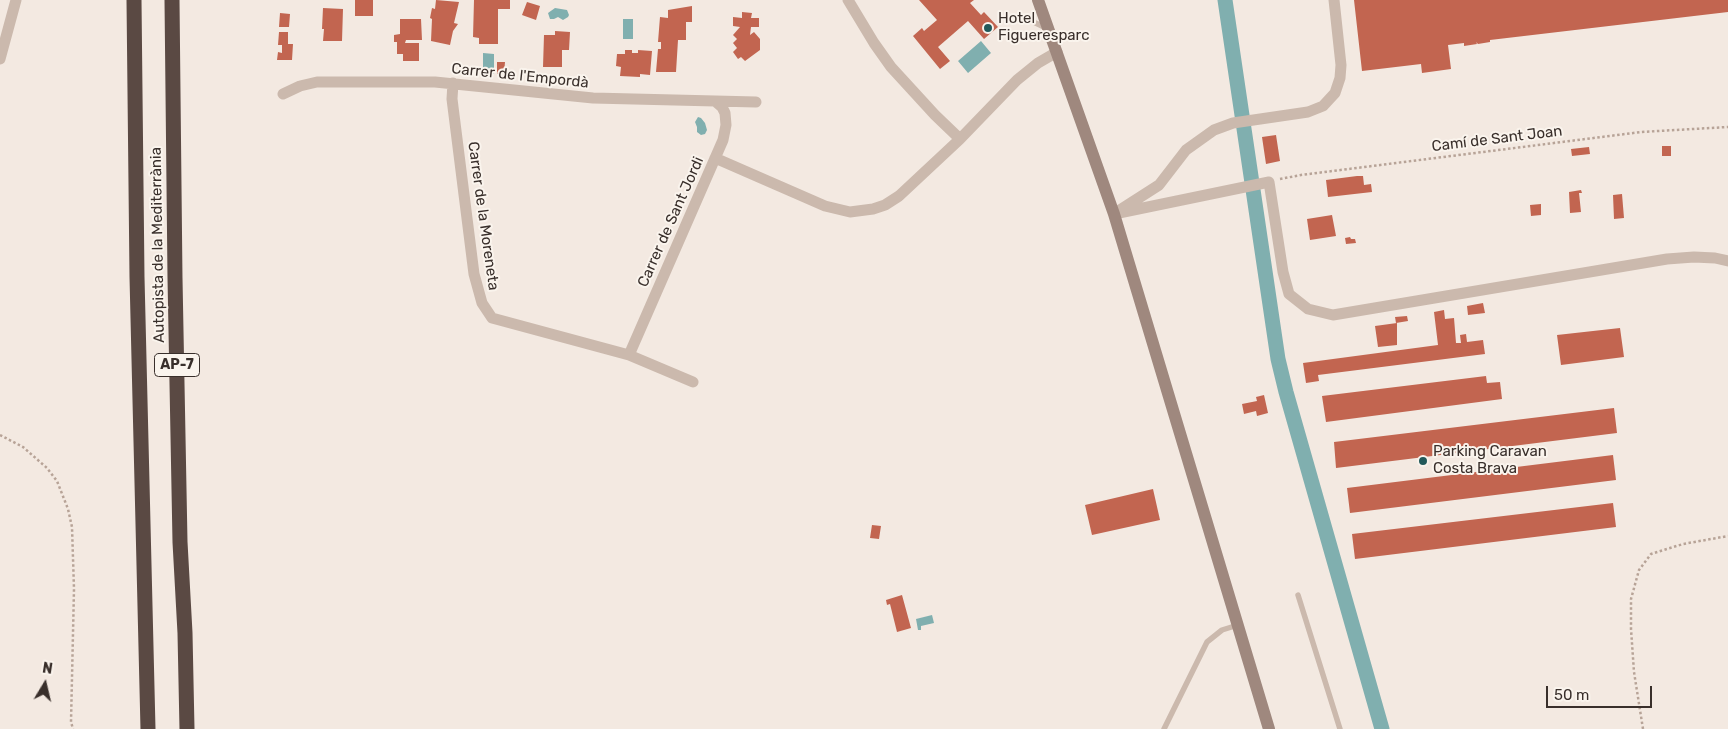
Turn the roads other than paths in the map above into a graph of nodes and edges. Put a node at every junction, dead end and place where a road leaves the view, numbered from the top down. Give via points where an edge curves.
1 (16, 0) edge
2 (134, 0) edge
3 (172, 0) edge
4 (848, 0) edge
5 (1038, 0) edge
6 (1334, 0) edge
7 (1021, 16) dead end
8 (1049, 30) junction
9 (1057, 52) junction
10 (0, 59) edge
11 (453, 84) junction
12 (283, 94) dead end
13 (715, 101) junction
14 (756, 102) dead end
15 (960, 139) junction
16 (715, 158) junction
17 (1114, 214) junction
18 (1728, 261) edge
19 (629, 355) junction
20 (693, 382) dead end
21 (1298, 595) dead end
22 (1238, 625) junction
23 (148, 729) edge
24 (186, 729) edge
25 (1164, 729) edge
26 (1270, 729) edge
27 (1340, 729) edge

1 - 10 street
2 - 23 highway, Autopista de la Mediterrània / AP-7
3 - 24 highway, Autopista de la Mediterrània / AP-7
4 - 15 street via 891,67
5 - 8 main road
6 - 17 street via 1340,78 1335,93 1323,106 1308,112 1233,123 1214,130 1186,150 1159,185
7 - 8 lane
8 - 9 main road
9 - 15 street via 1017,80
9 - 17 main road
11 - 12 street, Carrer de l'Empordà via 317,82
11 - 13 street, Carrer de l'Empordà via 593,98
11 - 19 street, Carrer de la Moreneta via 452,99 474,274 482,304 492,318
13 - 14 street, Carrer de l'Empordà
13 - 16 street, Carrer de Sant Jordi via 725,114 726,125
15 - 16 street via 899,196 885,205 850,212 825,206
16 - 19 street, Carrer de Sant Jordi
17 - 18 street via 1269,182 1289,294 1308,309 1333,315 1667,259 1694,257
17 - 22 main road
19 - 20 street, Carrer de la Moreneta
21 - 27 lane
22 - 25 lane via 1222,630 1206,642
22 - 26 main road

